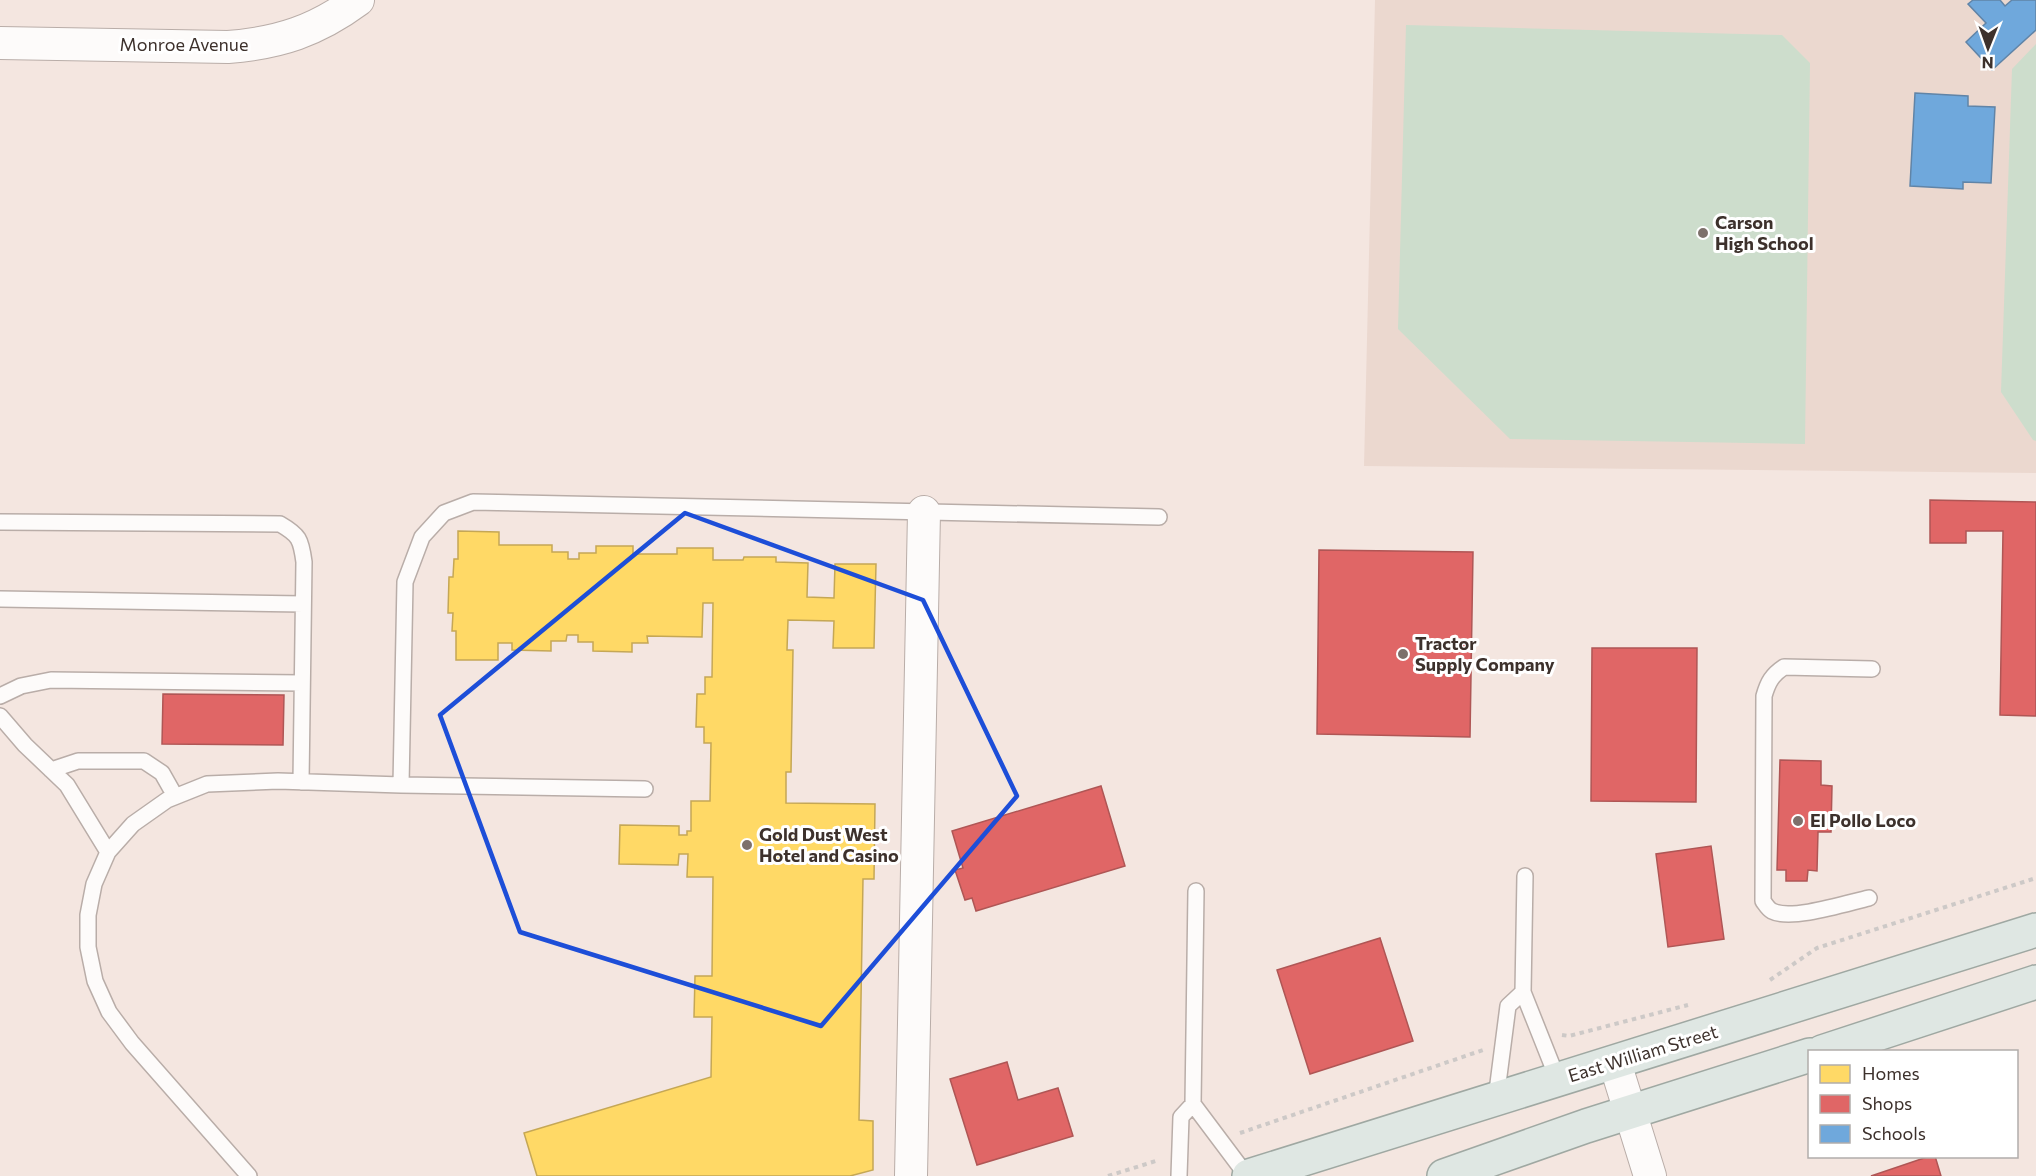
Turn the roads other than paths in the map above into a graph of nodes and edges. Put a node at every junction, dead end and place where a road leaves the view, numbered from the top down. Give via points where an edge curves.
1 (358, 0) edge
2 (0, 43) edge
3 (924, 512) junction
4 (1159, 516) dead end
5 (0, 522) edge
6 (0, 599) edge
7 (303, 604) junction
8 (1872, 669) dead end
9 (302, 683) junction
10 (0, 696) edge
11 (0, 716) edge
12 (51, 770) junction
13 (301, 782) junction
14 (401, 785) junction
15 (645, 789) dead end
16 (175, 796) junction
17 (108, 852) junction
18 (1525, 876) dead end
19 (1196, 891) dead end
20 (1869, 898) dead end
21 (2036, 930) edge
22 (2036, 982) edge
23 (1523, 992) junction
24 (1828, 1050) edge
25 (1808, 1056) edge
26 (1615, 1063) junction
27 (1558, 1080) junction
28 (1496, 1099) junction
29 (1193, 1104) junction
30 (1631, 1112) junction
31 (249, 1176) edge
32 (911, 1176) edge
33 (1179, 1176) edge
34 (1248, 1176) edge
35 (1444, 1176) edge
36 (1650, 1176) edge

1 - 2 street, Monroe Avenue via 320,25 252,45
3 - 4 lane
3 - 14 lane via 473,502 444,513 422,537 405,582
3 - 32 street
5 - 7 lane via 280,524 295,532 302,546
6 - 7 lane
7 - 9 lane
8 - 20 lane via 1784,667 1773,675 1764,696 1763,901 1770,910 1794,915
9 - 10 lane via 51,680 21,686
9 - 13 lane
11 - 12 lane
12 - 16 lane via 78,760 144,761 162,773
12 - 17 lane via 67,785
13 - 14 lane
13 - 16 lane via 207,784
14 - 15 lane
16 - 17 lane via 133,824
17 - 31 lane via 94,884 88,915 88,947 95,981 109,1012 132,1043
18 - 23 lane
19 - 29 lane
21 - 26 main road, East William Street
22 - 24 main road
23 - 27 lane
23 - 28 lane via 1508,1006
25 - 30 main road
26 - 27 main road, East William Street
26 - 30 street
27 - 28 main road, East William Street
28 - 34 main road, East William Street
29 - 33 lane via 1181,1117
29 - 34 lane
30 - 35 main road
30 - 36 street

